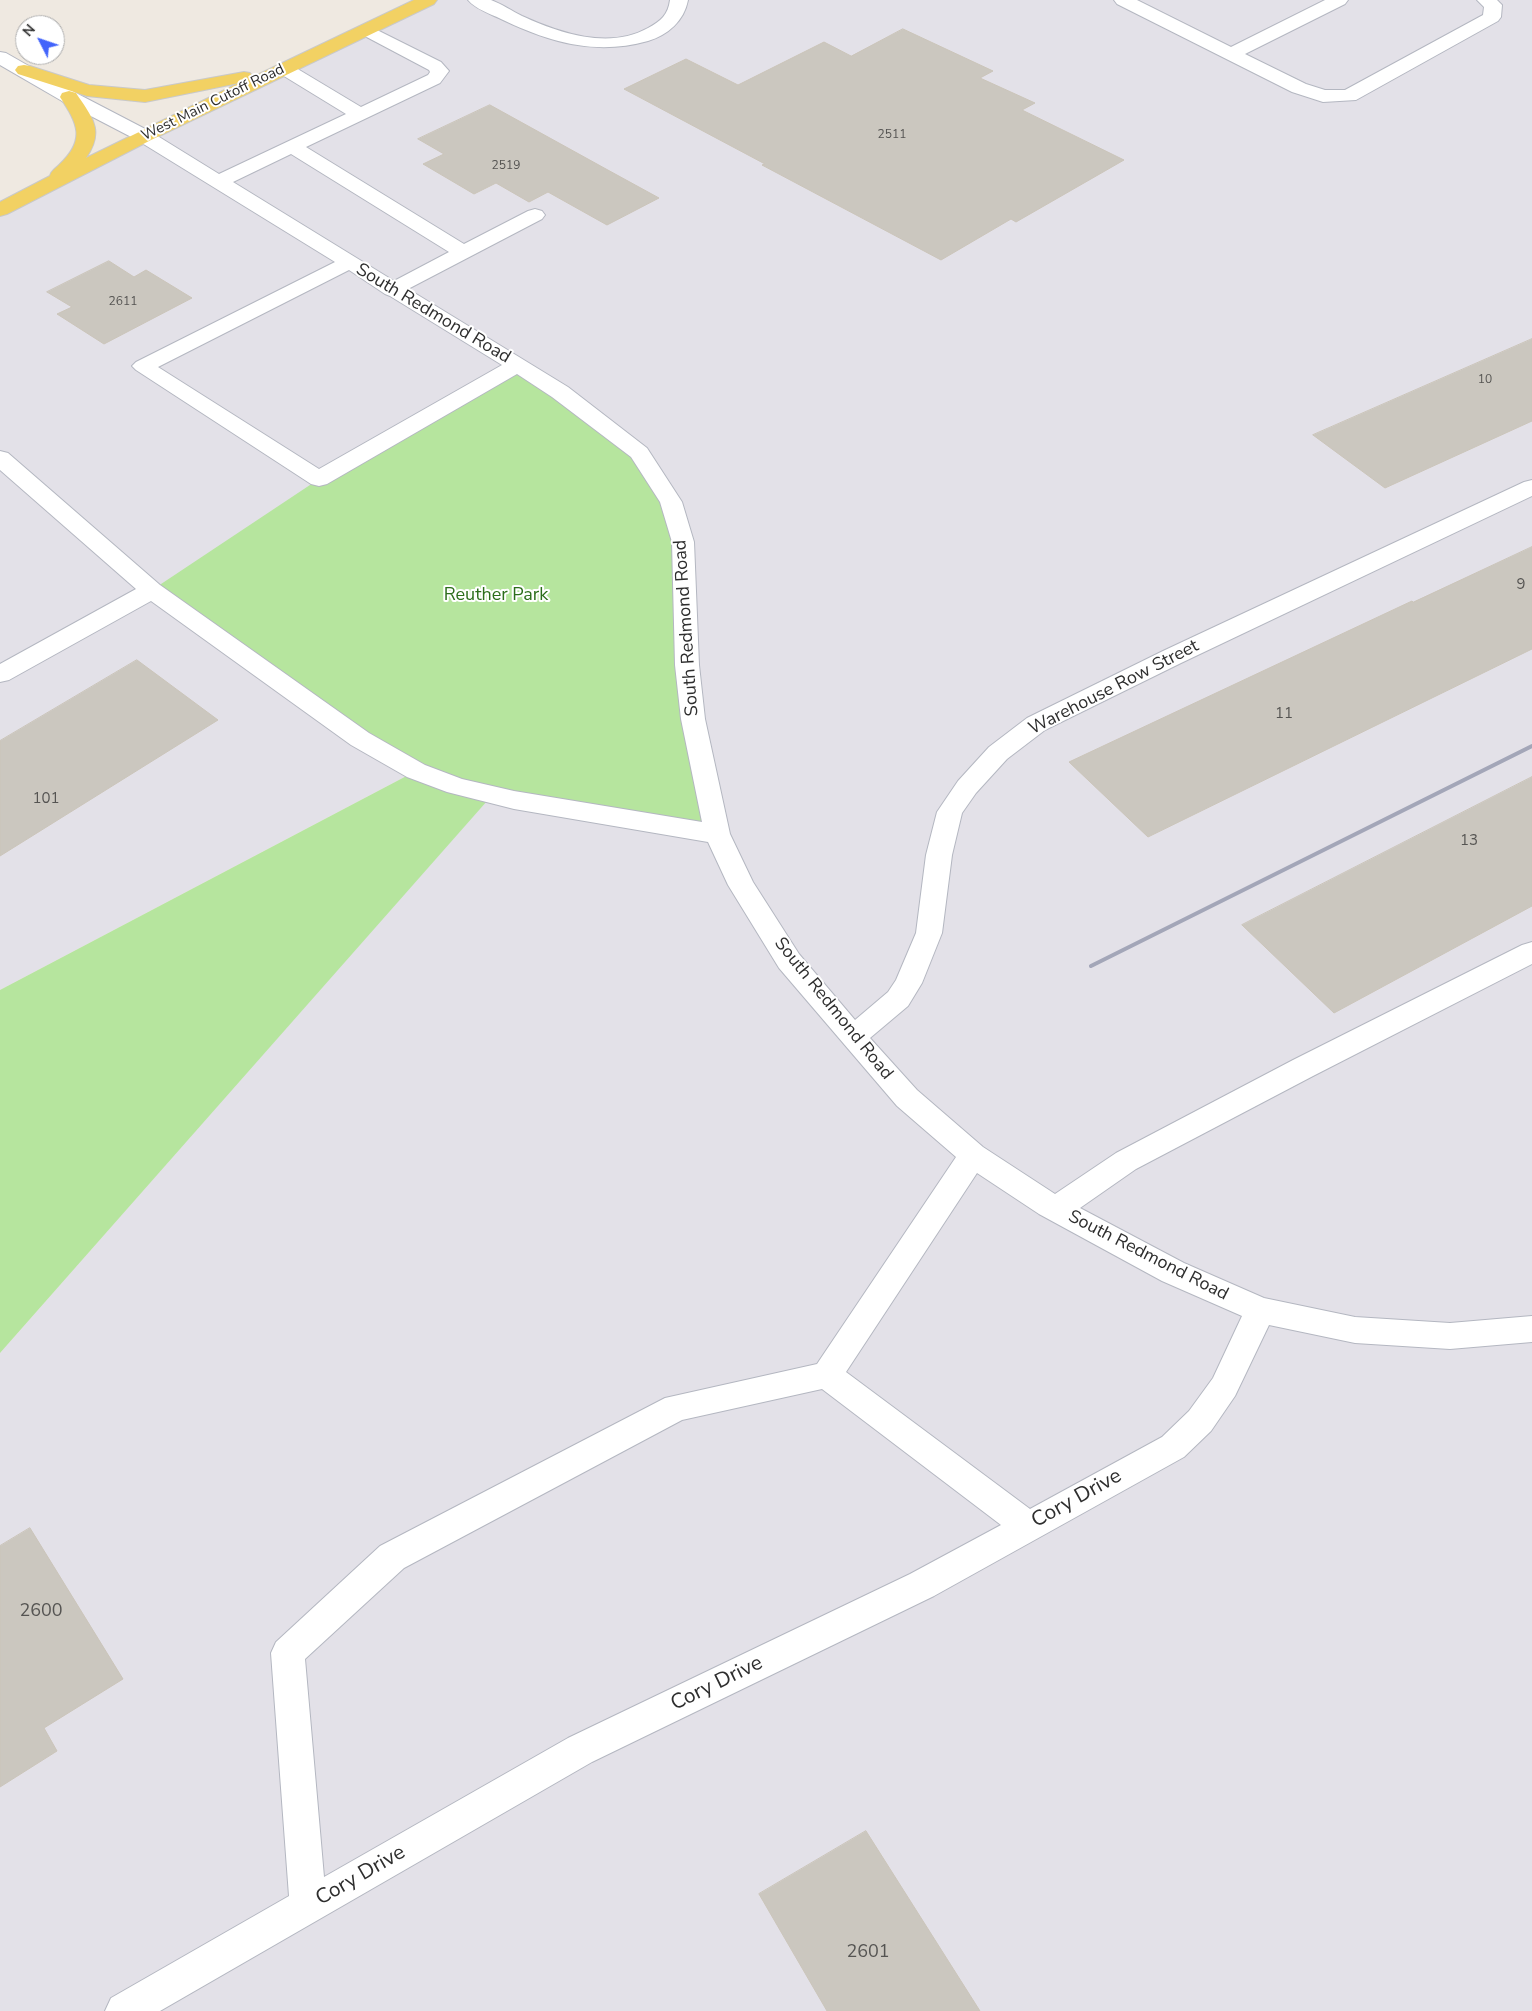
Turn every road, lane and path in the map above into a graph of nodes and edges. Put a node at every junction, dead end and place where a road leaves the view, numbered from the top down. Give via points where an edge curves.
1 (428, 0) edge
2 (477, 0) edge
3 (679, 0) edge
4 (1123, 0) edge
5 (1339, 0) edge
6 (1486, 0) edge
7 (367, 30) junction
8 (1231, 54) junction
9 (0, 56) edge
10 (285, 69) junction
11 (24, 70) junction
12 (69, 97) junction
13 (360, 114) junction
14 (144, 136) junction
15 (292, 147) junction
16 (218, 182) junction
17 (44, 189) junction
18 (0, 210) edge
19 (535, 216) dead end
20 (465, 252) junction
21 (348, 263) junction
22 (392, 290) junction
23 (517, 365) junction
24 (0, 458) edge
25 (1532, 487) edge
26 (152, 590) junction
27 (0, 674) edge
28 (717, 834) junction
29 (1532, 952) edge
30 (854, 1037) junction
31 (972, 1154) junction
32 (1056, 1209) junction
33 (1260, 1310) junction
34 (1532, 1329) edge
35 (827, 1375) junction
36 (1027, 1526) junction
37 (308, 1906) junction
38 (124, 2011) edge

1 - 7 main road, West Main Cutoff Road
2 - 3 street via 517,21 553,34 586,42 613,43 636,40 656,32 676,14
4 - 8 street via 1154,8
5 - 8 street
6 - 8 street via 1493,5 1492,17 1349,96 1323,96 1298,88
7 - 10 main road, West Main Cutoff Road
7 - 13 street via 440,71 434,79
9 - 11 street, South Redmond Road
10 - 11 main road via 145,96 87,90
10 - 13 street
10 - 14 main road, West Main Cutoff Road
11 - 12 street, South Redmond Road
12 - 14 street, South Redmond Road
12 - 17 main road via 85,122 87,139 77,159
13 - 15 street
14 - 16 street, South Redmond Road
14 - 17 main road, West Main Cutoff Road
15 - 16 street
15 - 20 street
16 - 21 street, South Redmond Road
17 - 18 main road, West Main Cutoff Road
19 - 20 street
20 - 22 street
21 - 22 street, South Redmond Road
21 - 23 street via 143,366 319,479
22 - 23 street, South Redmond Road
23 - 28 street, South Redmond Road via 560,392 639,454 671,502 683,542 687,665 693,720
24 - 26 street
25 - 30 street, Warehouse Row Street via 1044,720 998,753 967,787 950,812 939,855 929,933 908,983 898,999
26 - 27 street
26 - 28 street via 360,739 416,771 456,786 514,800
28 - 30 street, South Redmond Road via 741,885 790,961
29 - 32 street via 1126,1161
30 - 31 street, South Redmond Road via 907,1098
31 - 32 street, South Redmond Road
31 - 35 street
32 - 33 street, South Redmond Road via 1173,1272
33 - 34 street, South Redmond Road via 1355,1330 1450,1336
33 - 36 street, Cory Drive via 1224,1387 1200,1421 1173,1447
35 - 36 street
35 - 37 street via 676,1408 392,1557 288,1653
36 - 37 street, Cory Drive via 922,1584 580,1750
37 - 38 street, Cory Drive

